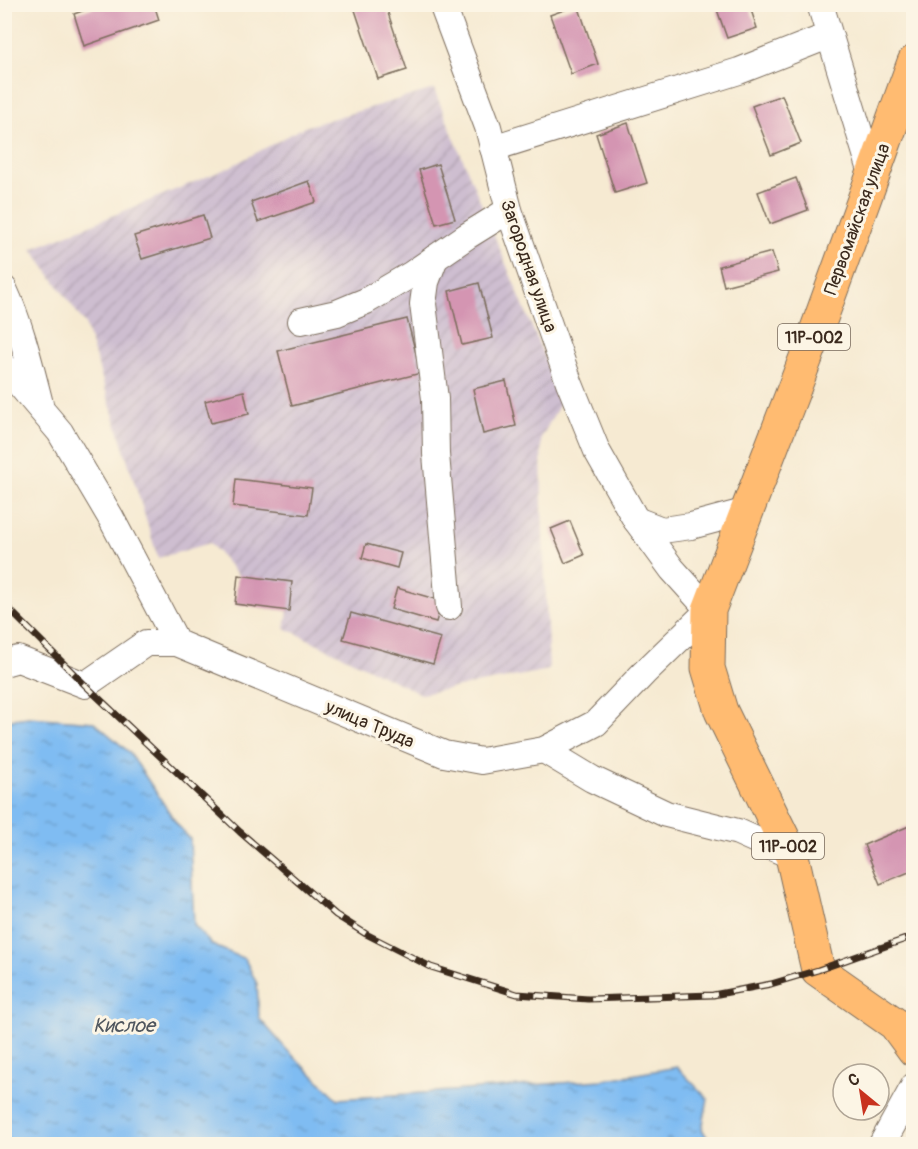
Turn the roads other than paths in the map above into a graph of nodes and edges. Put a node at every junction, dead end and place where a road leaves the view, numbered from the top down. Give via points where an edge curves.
1 (442, 4) edge
2 (820, 4) edge
3 (828, 36) junction
4 (914, 62) edge
5 (493, 148) junction
6 (873, 177) junction
7 (509, 210) junction
8 (435, 258) junction
9 (4, 289) edge
10 (301, 321) dead end
11 (4, 366) edge
12 (42, 410) junction
13 (747, 511) junction
14 (636, 520) junction
15 (449, 607) dead end
16 (709, 610) junction
17 (177, 643) junction
18 (4, 663) edge
19 (544, 750) junction
20 (792, 856) junction
21 (914, 1050) edge
22 (914, 1086) edge
23 (882, 1144) edge

1 - 5 street, Загородная улица
2 - 3 street
3 - 5 street via 739,71
3 - 6 street
4 - 6 main road, Первомайская улица / 11Р-002
5 - 7 street, Загородная улица
6 - 13 main road, Первомайская улица / 11Р-002
7 - 8 street
7 - 14 street, Загородная улица via 597,451
8 - 10 street via 366,301
8 - 15 street via 423,304 435,399
9 - 12 street
11 - 12 street
12 - 17 street via 60,432 105,508
13 - 14 street via 662,531
13 - 16 main road, Первомайская улица / 11Р-002
14 - 16 street, Загородная улица
16 - 19 street, улица Труда via 596,723
16 - 20 main road, 11Р-002 via 708,668 721,711
17 - 18 street, улица Труда via 146,643 85,685 18,659
17 - 19 street, улица Труда via 444,754 482,761
19 - 20 street via 592,779 666,814 738,832
20 - 21 main road, 11Р-002 via 818,970 895,1024
22 - 23 street

